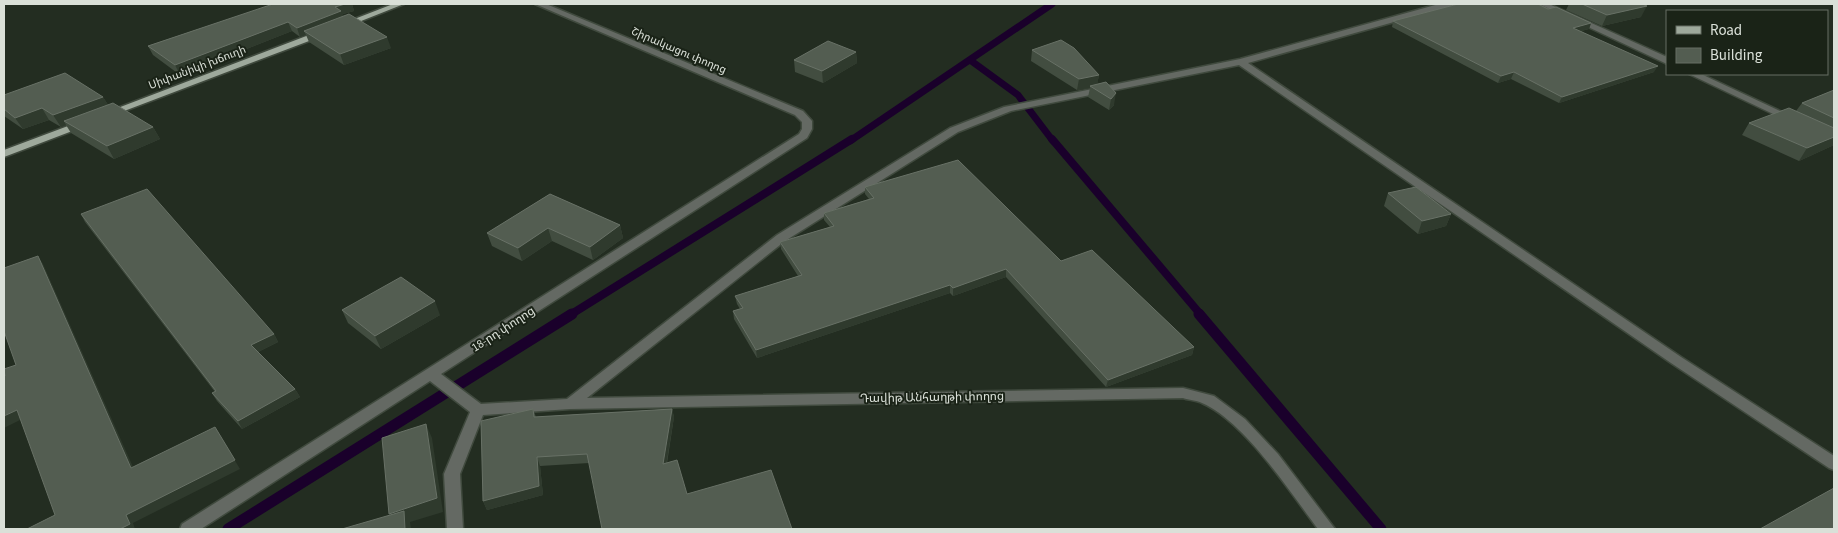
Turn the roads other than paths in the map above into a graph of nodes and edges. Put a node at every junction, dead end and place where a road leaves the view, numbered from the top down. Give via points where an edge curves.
1 (400, 4) edge
2 (540, 4) edge
3 (1448, 4) edge
4 (1543, 4) edge
5 (1666, 61) edge
6 (1241, 62) junction
7 (1696, 75) edge
8 (807, 121) joint
9 (1799, 122) edge
10 (4, 154) edge
11 (432, 375) junction
12 (570, 404) junction
13 (478, 410) junction
14 (1834, 464) edge
15 (188, 529) edge
16 (455, 529) edge
17 (1327, 529) edge

1 - 10 main road, Սիփանիկի խճուղի
2 - 8 street, Շիրակացու փողոց via 799,113
3 - 6 street
4 - 5 street
6 - 12 street via 1008,109 954,130 781,238
6 - 14 street via 1676,360
7 - 9 street
8 - 11 street, 18-րդ փողոց via 803,136
11 - 13 street
11 - 15 street, 18-րդ փողոց
12 - 13 street, Դավիթ Անհաղթի փողոց
12 - 17 street, Դավիթ Անհաղթի փողոց via 1183,393 1208,399 1228,413 1260,445
13 - 16 street via 452,474

